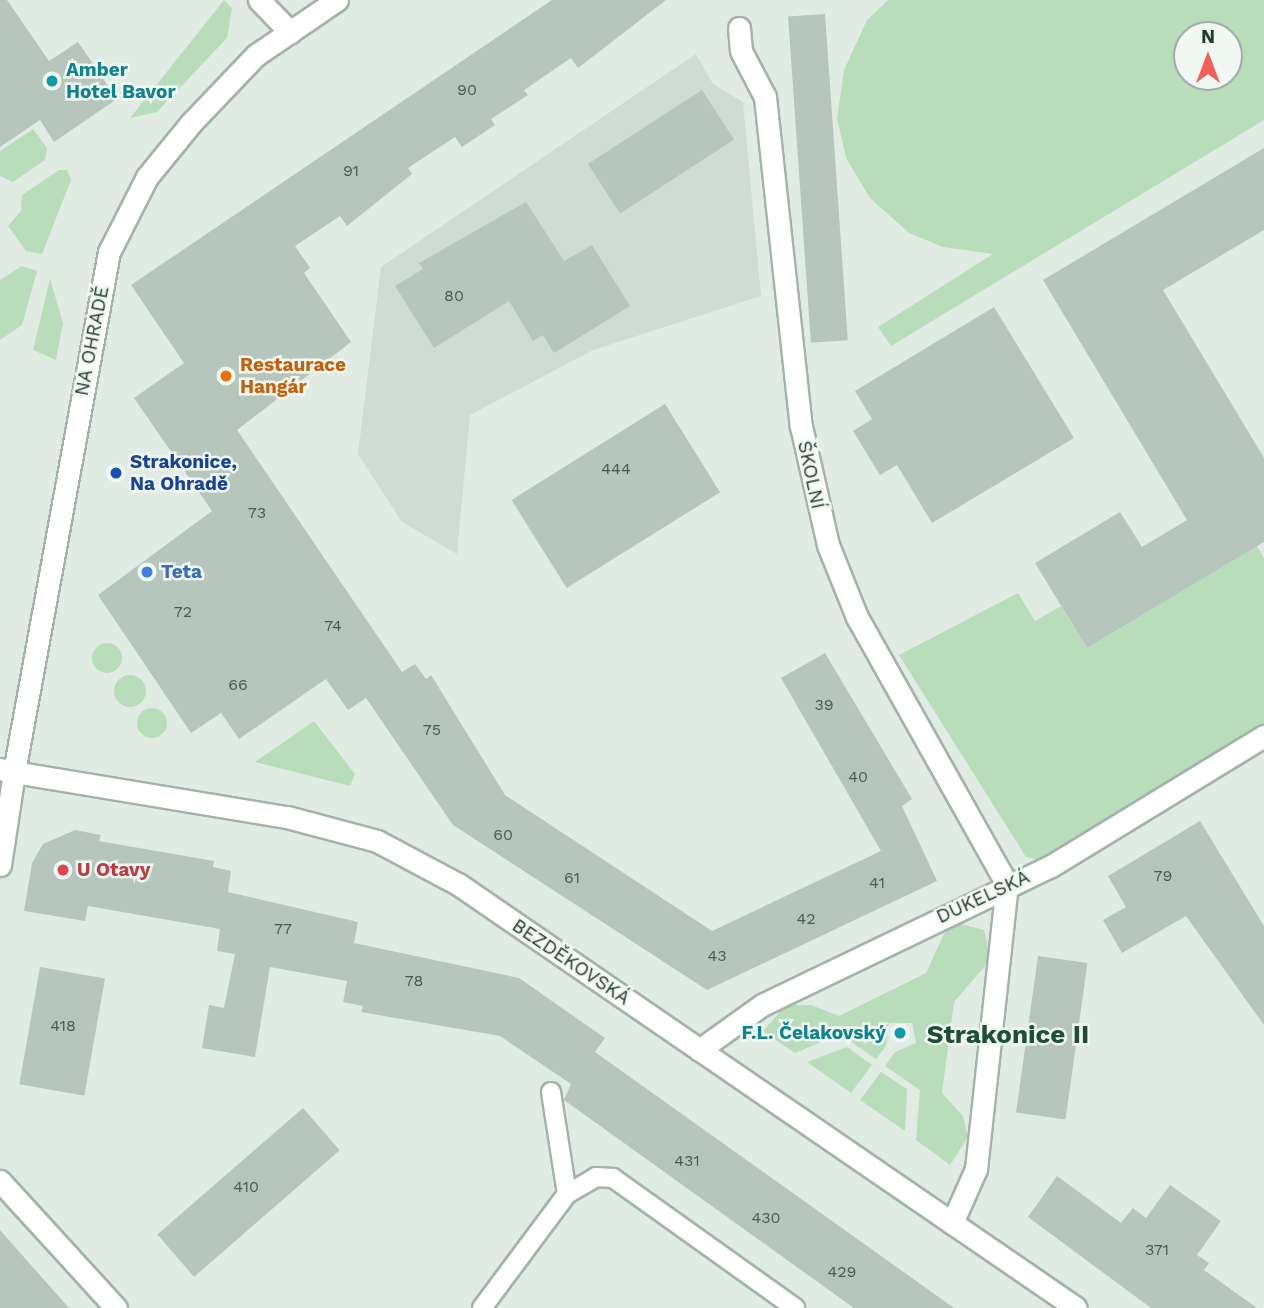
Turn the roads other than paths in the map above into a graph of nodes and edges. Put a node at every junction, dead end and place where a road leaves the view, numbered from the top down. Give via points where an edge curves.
1 (259, 0) edge
2 (337, 0) edge
3 (739, 28) dead end
4 (290, 32) junction
5 (1264, 736) edge
6 (7, 770) edge
7 (0, 865) edge
8 (1007, 884) junction
9 (699, 1050) junction
10 (551, 1092) dead end
11 (0, 1181) edge
12 (568, 1194) junction
13 (952, 1223) junction
14 (116, 1308) edge
15 (482, 1308) edge
16 (795, 1308) edge
17 (1076, 1308) edge

1 - 4 street
2 - 4 street, NA OHRADĚ
3 - 8 street, ŠKOLNÍ via 741,51 765,97 801,426 828,545 857,617
4 - 6 street, NA OHRADĚ via 256,55 191,123 147,177 109,252
5 - 8 street, DUKELSKÁ via 1051,866
6 - 7 street, NA OHRADĚ
6 - 9 street, BEZDĚKOVSKÁ via 287,817 377,841 458,884
8 - 9 street, DUKELSKÁ via 762,1005
8 - 13 street via 976,1169
9 - 13 street, BEZDĚKOVSKÁ
10 - 12 lane
11 - 14 street
12 - 15 lane
12 - 16 lane via 596,1177 613,1178
13 - 17 street, BEZDĚKOVSKÁ

